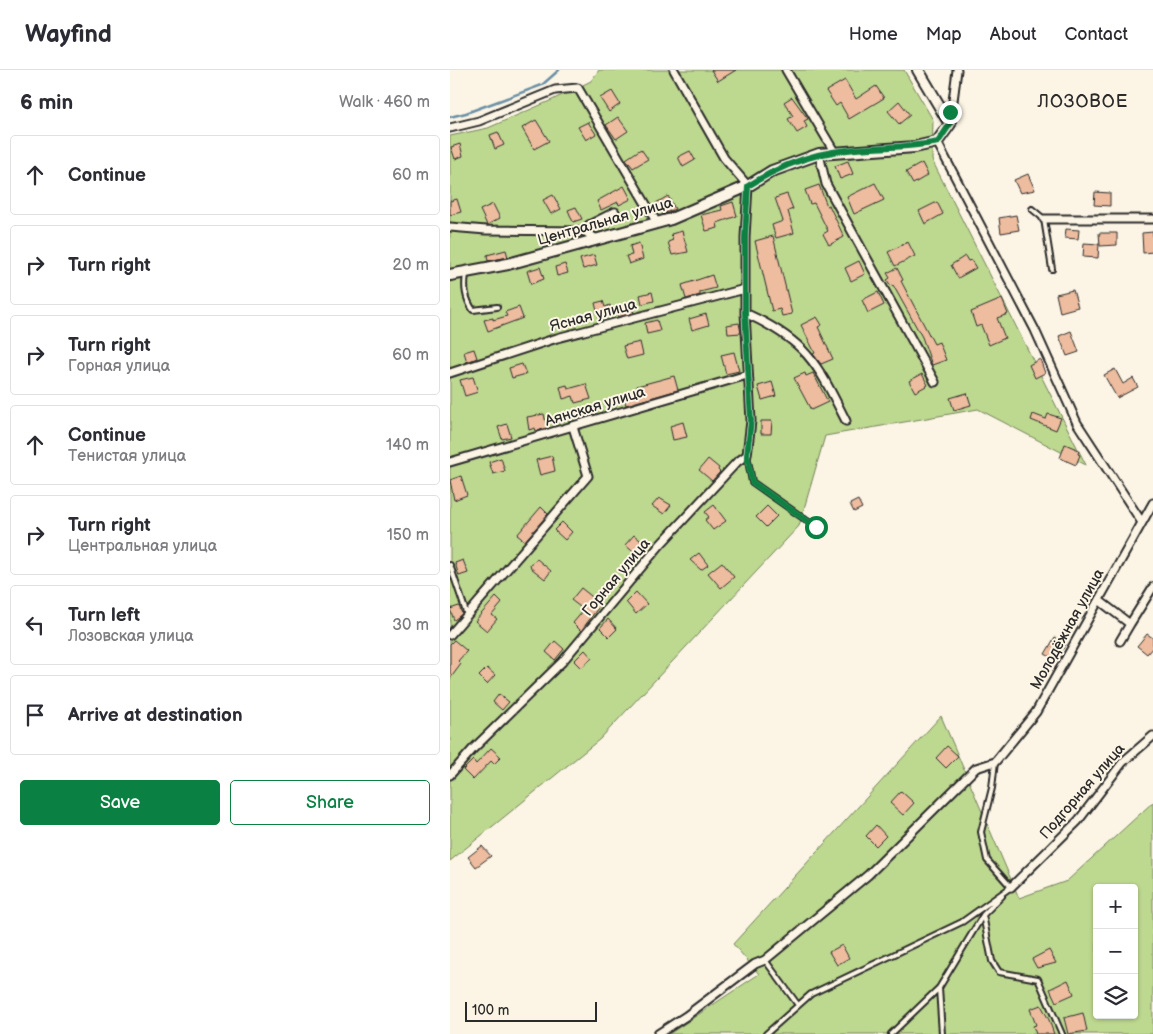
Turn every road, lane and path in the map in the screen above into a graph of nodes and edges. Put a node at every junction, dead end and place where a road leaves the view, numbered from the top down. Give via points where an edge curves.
1 (674, 70) edge
2 (786, 70) edge
3 (918, 70) edge
4 (957, 70) edge
5 (950, 124) junction
6 (450, 128) edge
7 (938, 142) junction
8 (835, 153) junction
9 (819, 154) junction
10 (748, 186) junction
11 (1032, 209) dead end
12 (615, 212) dead end
13 (1044, 219) junction
14 (1153, 219) edge
15 (657, 223) junction
16 (450, 227) edge
17 (584, 231) junction
18 (598, 240) junction
19 (1052, 269) dead end
20 (466, 272) junction
21 (450, 275) edge
22 (745, 289) junction
23 (497, 307) dead end
24 (745, 313) junction
25 (450, 373) edge
26 (747, 374) junction
27 (935, 382) dead end
28 (846, 421) dead end
29 (573, 427) junction
30 (747, 455) junction
31 (450, 462) edge
32 (1153, 503) edge
33 (1141, 521) junction
34 (816, 527) dead end
35 (450, 565) edge
36 (1153, 587) edge
37 (1100, 601) junction
38 (467, 615) junction
39 (1130, 624) junction
40 (450, 634) edge
41 (1120, 641) dead end
42 (1153, 736) edge
43 (995, 762) junction
44 (450, 775) edge
45 (1011, 887) junction
46 (983, 915) junction
47 (765, 960) junction
48 (939, 988) junction
49 (798, 1005) junction
50 (658, 1034) edge
51 (766, 1034) edge
52 (891, 1034) edge
53 (942, 1034) edge
54 (1062, 1034) edge

1 - 10 street via 724,158
2 - 8 street
3 - 5 main road
4 - 5 street
5 - 7 main road
6 - 15 street via 479,121 554,90 578,88
7 - 8 main road, Центральная улица via 915,147
7 - 33 street via 1035,330 1077,423
8 - 9 main road, Центральная улица
9 - 10 main road, Центральная улица via 772,171
9 - 27 street via 826,184
10 - 15 main road, Центральная улица
10 - 22 street
11 - 13 lane
12 - 17 street via 589,225
13 - 14 street
13 - 19 lane
15 - 18 main road, Центральная улица
16 - 17 street
17 - 18 street
18 - 20 main road, Центральная улица
20 - 21 main road, Центральная улица
20 - 23 lane via 464,288 473,310
22 - 24 street
22 - 25 street, Ясная улица via 557,338
24 - 26 street
24 - 28 street via 775,326 804,348 823,376
26 - 29 street, Аянская улица
26 - 30 street via 751,421
29 - 31 street, Аянская улица
29 - 38 street via 588,476
30 - 34 lane via 752,482
30 - 44 street, Горная улица via 660,545 562,662
32 - 33 street, Молодёжная улица
33 - 37 street, Молодёжная улица
35 - 38 lane
36 - 39 street
37 - 39 street
37 - 43 street, Молодёжная улица via 1036,712
38 - 40 street
39 - 41 street
42 - 45 street, Подгорная улица via 1123,762 1078,821
43 - 45 lane via 981,832 987,860
43 - 47 street via 976,768 868,875
45 - 46 lane
45 - 49 lane via 962,922 810,994
46 - 48 lane
46 - 54 lane via 992,961 999,972 1038,980
47 - 49 lane
47 - 50 street
48 - 52 lane
48 - 53 lane
49 - 51 lane

